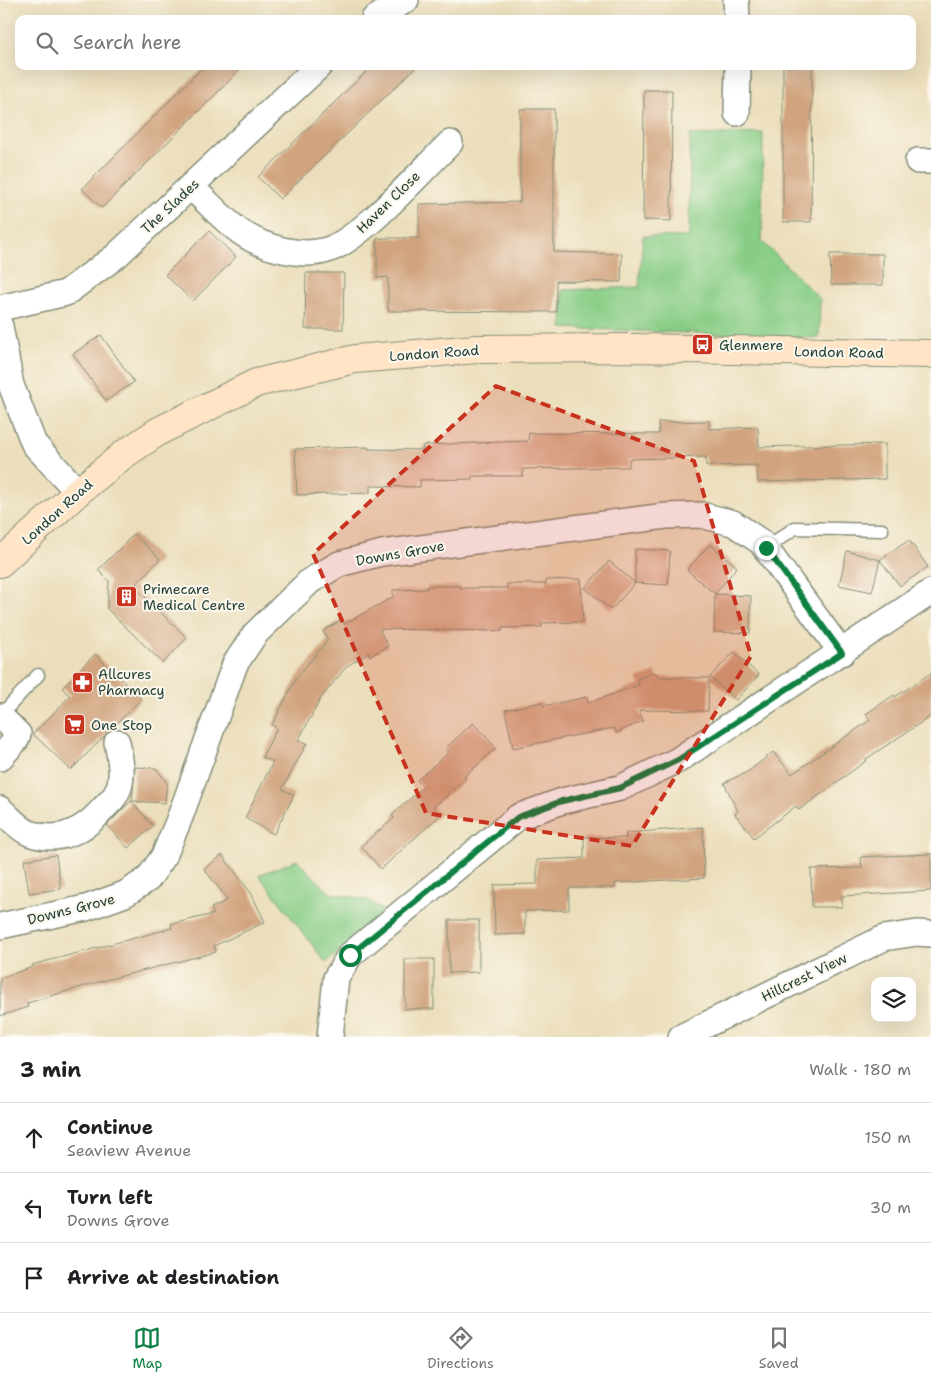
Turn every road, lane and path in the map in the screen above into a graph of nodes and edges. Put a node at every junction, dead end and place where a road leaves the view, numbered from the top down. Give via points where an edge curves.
1 (406, 0) edge
2 (736, 0) edge
3 (381, 15) edge
4 (737, 15) edge
5 (315, 70) edge
6 (738, 70) edge
7 (737, 114) dead end
8 (450, 142) dead end
9 (191, 187) junction
10 (0, 308) edge
11 (0, 326) edge
12 (931, 354) edge
13 (78, 492) junction
14 (882, 530) dead end
15 (766, 548) junction
16 (0, 563) edge
17 (931, 592) edge
18 (842, 653) junction
19 (38, 675) dead end
20 (0, 716) edge
21 (117, 742) dead end
22 (0, 758) edge
23 (0, 809) edge
24 (0, 926) edge
25 (931, 934) edge
26 (330, 1037) edge
27 (681, 1037) edge

1 - 3 street
2 - 4 street
5 - 9 street, The Slades
6 - 7 street
8 - 9 street, Haven Close via 358,233 327,250 298,253 270,246 243,234
9 - 10 street, The Slades via 116,256 66,293
11 - 13 street via 11,386 34,444
12 - 13 main road, London Road via 636,348 487,349 355,359 256,382 159,431
13 - 16 main road, London Road
14 - 15 lane via 796,528
15 - 18 street, Downs Grove
15 - 24 street, Downs Grove via 733,522 701,515 666,516 382,553 339,564 310,581 255,634 234,664 177,824 164,856 148,879 125,894 86,908
17 - 18 street
18 - 26 street via 678,760 620,788 562,801 518,817 350,955 336,978
19 - 20 lane
20 - 22 street via 18,734
21 - 23 street via 122,768 117,794 77,832 65,837 28,833
25 - 27 street, Hillcrest View via 884,938

